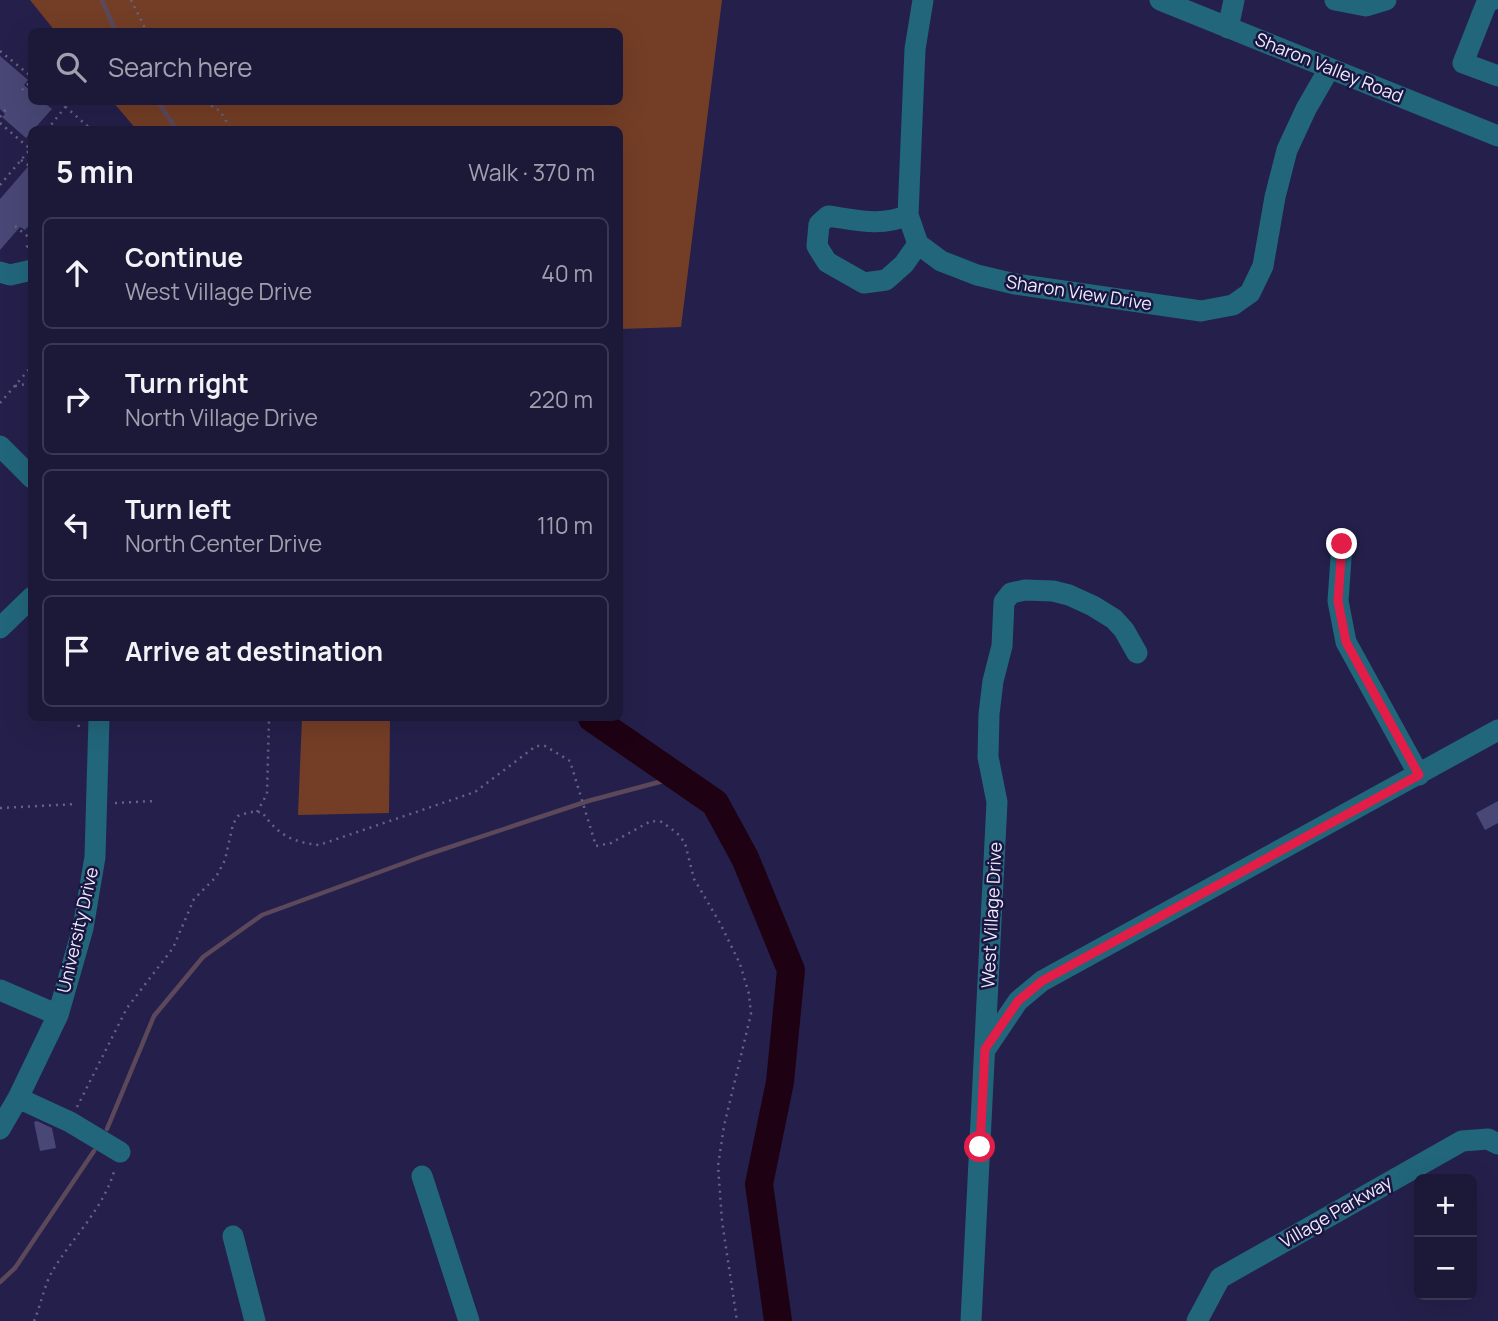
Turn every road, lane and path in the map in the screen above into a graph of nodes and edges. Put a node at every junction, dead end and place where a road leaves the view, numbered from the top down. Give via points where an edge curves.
1 (131, 0) edge
2 (923, 0) edge
3 (1160, 0) edge
4 (1234, 0) edge
5 (1335, 0) edge
6 (1387, 0) edge
7 (1492, 0) edge
8 (145, 28) edge
9 (1228, 28) junction
10 (0, 51) edge
11 (1329, 69) junction
12 (28, 76) edge
13 (1498, 76) edge
14 (28, 84) edge
15 (23, 90) dead end
16 (210, 105) edge
17 (66, 106) joint
18 (6, 108) dead end
19 (0, 117) edge
20 (0, 123) edge
21 (50, 126) edge
22 (88, 126) edge
23 (230, 126) edge
24 (1498, 136) edge
25 (28, 146) edge
26 (28, 152) edge
27 (21, 160) junction
28 (28, 164) edge
29 (0, 185) edge
30 (908, 215) junction
31 (15, 226) dead end
32 (28, 237) edge
33 (918, 244) junction
34 (28, 271) edge
35 (0, 272) edge
36 (28, 371) edge
37 (28, 384) edge
38 (15, 386) junction
39 (0, 403) edge
40 (0, 446) edge
41 (28, 474) edge
42 (1342, 544) dead end
43 (28, 601) edge
44 (0, 628) edge
45 (1137, 653) dead end
46 (78, 721) edge
47 (99, 721) edge
48 (269, 721) edge
49 (1498, 730) edge
50 (79, 737) dead end
51 (1419, 775) junction
52 (78, 804) dead end
53 (257, 812) junction
54 (77, 815) dead end
55 (0, 990) edge
56 (58, 1015) junction
57 (985, 1049) junction
58 (18, 1098) junction
59 (69, 1122) junction
60 (0, 1129) edge
61 (1498, 1144) edge
62 (120, 1152) joint
63 (422, 1175) dead end
64 (233, 1236) dead end
65 (34, 1321) edge
66 (255, 1321) edge
67 (469, 1321) edge
68 (737, 1321) edge
69 (971, 1321) edge
70 (1197, 1321) edge

1 - 8 path
2 - 30 street via 915,49
3 - 9 street, Sharon Valley Road
4 - 9 street
5 - 6 street via 1366,6
7 - 13 street via 1487,2 1462,63
9 - 11 street, Sharon Valley Road
10 - 12 path
11 - 24 street, Sharon Valley Road
11 - 33 street, Sharon View Drive via 1287,150 1263,266 1251,293 1233,305 1188,310 1015,284 941,261
14 - 15 path
16 - 23 path
17 - 21 path
17 - 22 path
18 - 19 path
20 - 25 path
26 - 27 path
27 - 28 path
27 - 29 path
30 - 33 street
30 - 33 street via 894,222 872,223 828,216 819,223 817,246 827,262 864,283 886,280
31 - 32 path
34 - 35 street
36 - 38 path
37 - 38 path
38 - 39 path
40 - 41 street
42 - 51 street via 1338,601 1346,642
43 - 44 street
45 - 57 street, West Village Drive via 1114,619 1069,595 1025,590 1011,593 1004,602 1002,646 989,714 988,757 997,802
46 - 50 path
47 - 56 street, University Drive via 95,857 83,928
48 - 53 path via 267,794
49 - 51 street
51 - 57 street via 1042,981 1018,1001
52 - 54 path
53 - 59 path via 238,816 233,824 225,860 194,899 173,948 127,1008
53 - 68 path via 262,812 272,828 298,842 319,845 475,792 536,746 545,746 570,761 596,846 651,821 662,822 677,833 685,843 694,879 740,964 751,1014 718,1166
55 - 56 street
56 - 58 street, University Drive
57 - 69 street, West Village Drive
58 - 59 street
58 - 60 street, University Drive
59 - 62 street
61 - 70 street, Village Parkway via 1488,1139 1462,1141 1220,1278
62 - 65 path via 112,1181 52,1272
63 - 67 street
64 - 66 street

